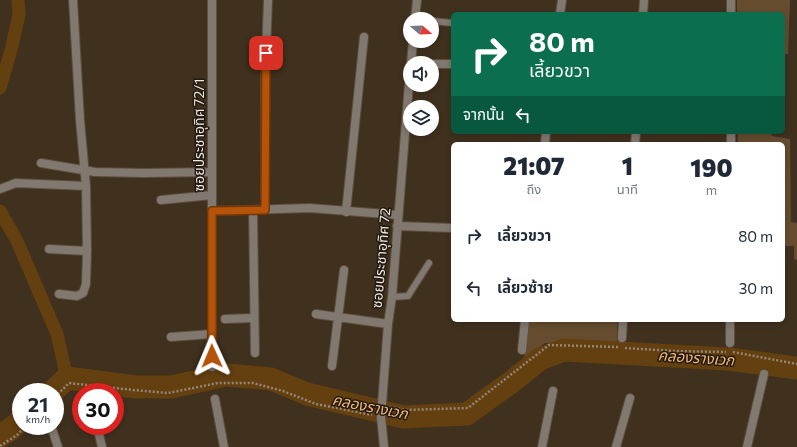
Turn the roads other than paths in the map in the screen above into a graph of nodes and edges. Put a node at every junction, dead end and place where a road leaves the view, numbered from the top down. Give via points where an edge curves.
1 (72, 0) edge
2 (212, 0) edge
3 (268, 0) edge
4 (417, 0) edge
5 (562, 0) edge
6 (644, 0) edge
7 (731, 0) edge
8 (416, 12) edge
9 (560, 12) edge
10 (643, 12) edge
11 (731, 12) edge
12 (439, 22) edge
13 (451, 23) edge
14 (364, 37) dead end
15 (439, 64) edge
16 (451, 64) edge
17 (408, 92) edge
18 (41, 163) dead end
19 (84, 170) junction
20 (212, 172) junction
21 (86, 186) junction
22 (0, 189) edge
23 (212, 195) junction
24 (161, 200) dead end
25 (253, 210) junction
26 (265, 210) junction
27 (212, 211) junction
28 (346, 212) junction
29 (398, 215) junction
30 (397, 226) junction
31 (451, 228) edge
32 (49, 249) dead end
33 (87, 251) junction
34 (429, 262) dead end
35 (344, 270) dead end
36 (59, 294) dead end
37 (392, 297) junction
38 (316, 314) dead end
39 (338, 317) junction
40 (225, 318) dead end
41 (254, 318) junction
42 (525, 322) edge
43 (623, 322) edge
44 (730, 322) edge
45 (388, 324) junction
46 (212, 334) junction
47 (171, 337) dead end
48 (622, 338) dead end
49 (730, 343) dead end
50 (522, 350) dead end
51 (254, 353) dead end
52 (332, 366) dead end
53 (212, 367) dead end
54 (764, 374) dead end
55 (553, 391) dead end
56 (630, 398) dead end
57 (215, 399) dead end
58 (54, 435) edge
59 (99, 435) edge
60 (58, 447) edge
61 (102, 447) edge
62 (224, 447) edge
63 (384, 447) edge
64 (542, 447) edge
65 (616, 447) edge
66 (747, 447) edge

1 - 19 street
2 - 20 street, ซอยประชาอุทิศ 72/1
3 - 26 street
4 - 8 street
5 - 9 street
6 - 10 street
7 - 11 street
12 - 13 lane
14 - 28 street
15 - 16 street
17 - 29 street, ซอยประชาอุทิศ 72
18 - 19 street
19 - 20 street via 144,173
19 - 21 street
20 - 23 street, ซอยประชาอุทิศ 72/1
21 - 22 street via 16,183
21 - 33 street
23 - 24 street
23 - 27 street, ซอยประชาอุทิศ 72/1
25 - 26 street
25 - 27 street
25 - 41 street
26 - 28 street via 310,208
27 - 46 street, ซอยประชาอุทิศ 72/1
28 - 29 street
29 - 30 street, ซอยประชาอุทิศ 72
30 - 31 street
30 - 37 street, ซอยประชาอุทิศ 72
32 - 33 street
33 - 36 street via 86,284 83,293 77,296
34 - 37 lane via 408,296
35 - 39 street
37 - 45 street, ซอยประชาอุทิศ 72
38 - 39 street
39 - 45 street
39 - 52 street
40 - 41 street
41 - 51 street
42 - 50 street
43 - 48 street
44 - 49 street
45 - 63 street, ซอยประชาอุทิศ 72 via 381,417
46 - 47 street
46 - 53 street, ซอยประชาอุทิศ 72/1
54 - 66 street
55 - 64 street
56 - 65 street
57 - 62 street
58 - 60 street
59 - 61 street

